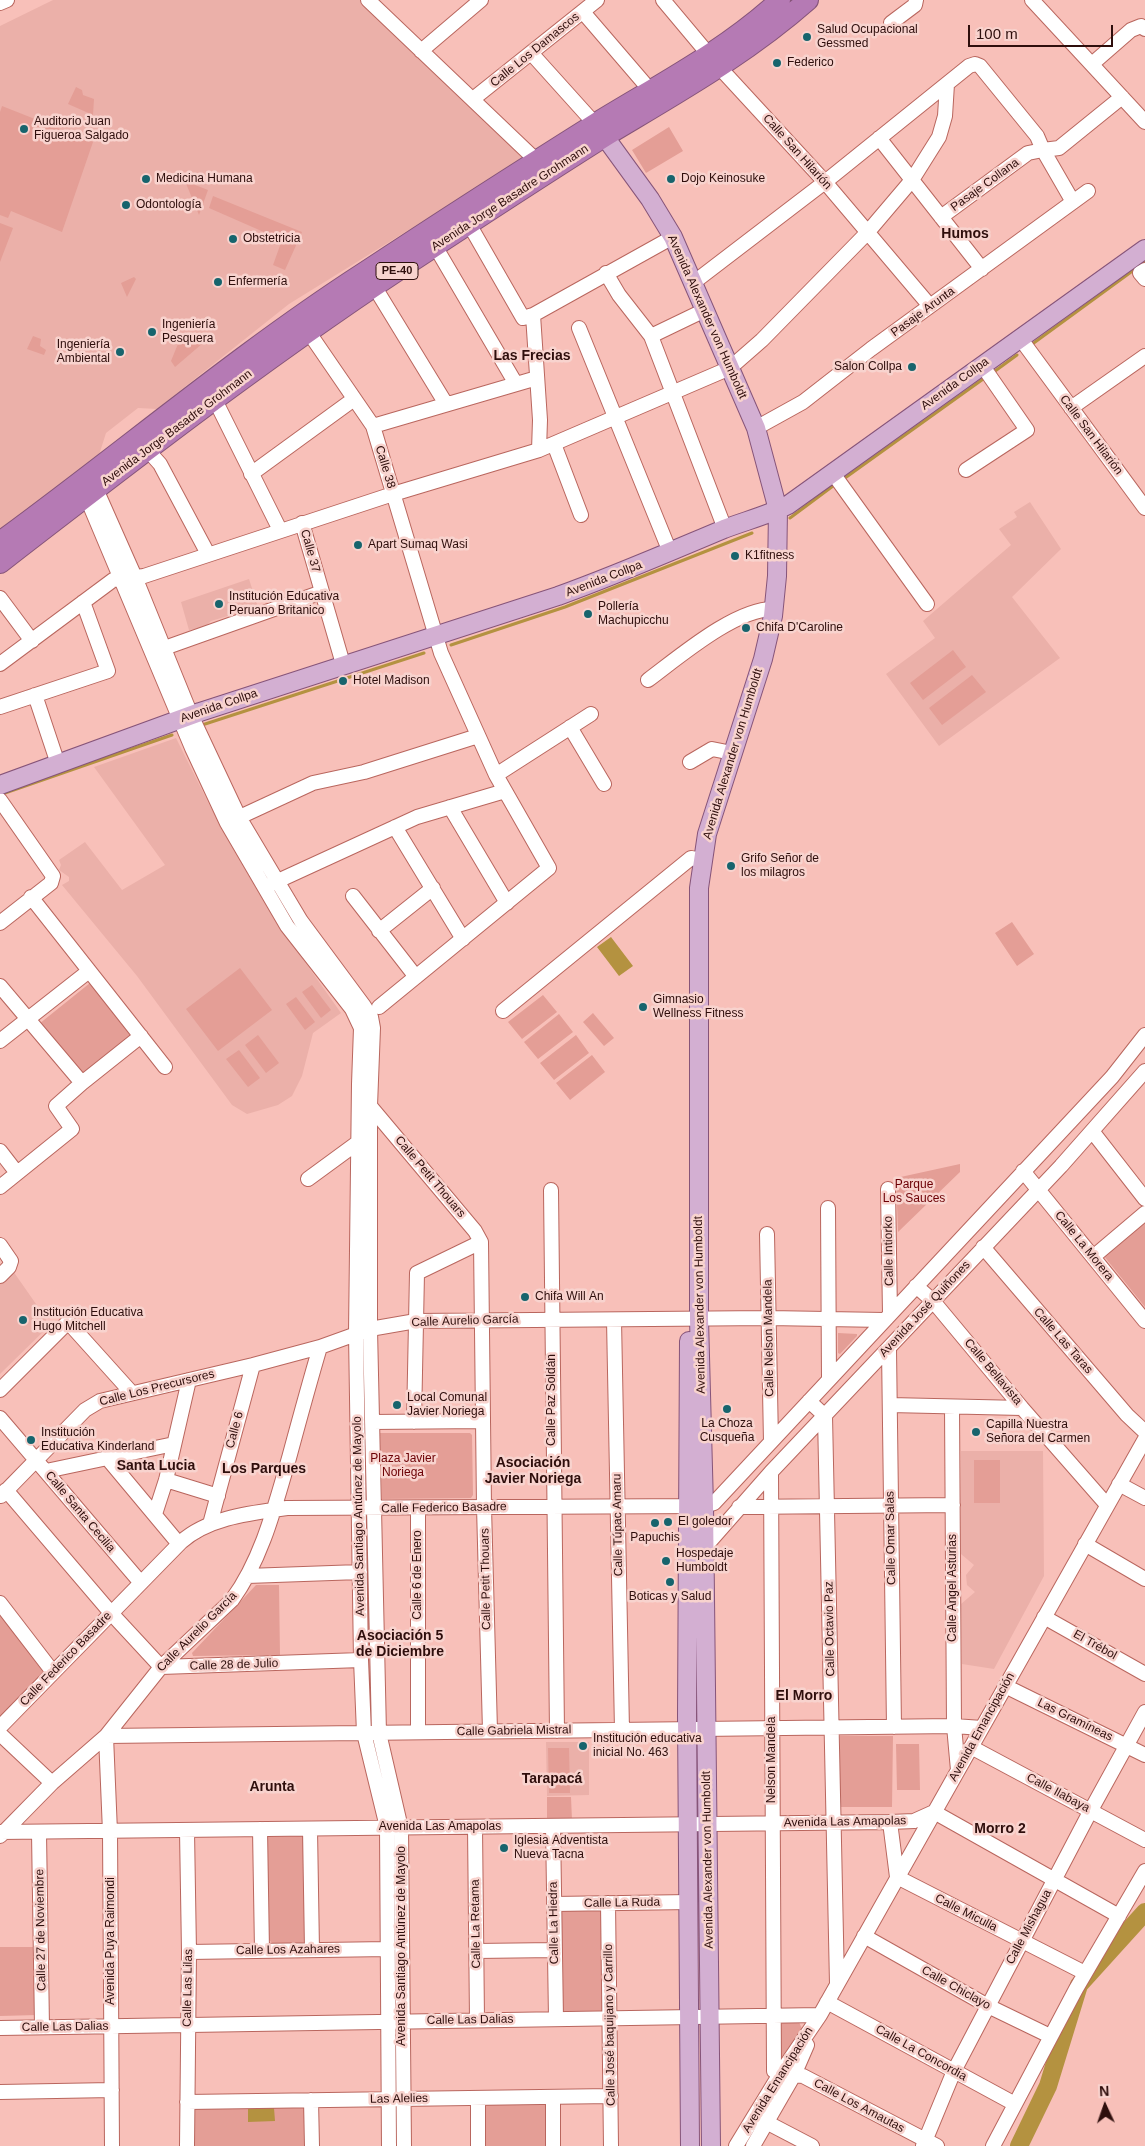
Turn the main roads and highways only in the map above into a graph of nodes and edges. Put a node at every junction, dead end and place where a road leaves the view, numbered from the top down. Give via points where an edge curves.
1 (780, 0) edge
2 (808, 0) edge
3 (714, 61) junction
4 (600, 130) junction
5 (1145, 249) edge
6 (303, 324) junction
7 (142, 444) junction
8 (774, 511) junction
9 (0, 542) edge
10 (0, 563) edge
11 (0, 785) edge
12 (696, 1506) junction
13 (690, 2146) edge
14 (711, 2146) edge

1 - 3 highway, Avenida Jorge Basadre Grohmann / PE-40
2 - 3 highway, Avenida Jorge Basadre Grohmann / PE-40 via 763,37
3 - 4 highway, Avenida Jorge Basadre Grohmann / PE-40
3 - 4 highway, Avenida Jorge Basadre Grohmann / PE-40 via 650,90
4 - 6 highway, Avenida Jorge Basadre Grohmann / PE-40 via 469,224 374,286
4 - 6 highway, Avenida Jorge Basadre Grohmann / PE-40 via 538,162 364,272
4 - 8 main road, Avenida Alexander von Humboldt via 673,237 756,428
5 - 8 main road, Avenida Collpa via 788,505
6 - 7 highway, Avenida Jorge Basadre Grohmann / PE-40
6 - 7 highway, Avenida Jorge Basadre Grohmann / PE-40 via 215,400
7 - 9 highway, Avenida Jorge Basadre Grohmann / PE-40
7 - 10 highway, Avenida Jorge Basadre Grohmann / PE-40 via 91,493
8 - 11 main road, Avenida Collpa via 558,596 185,717
8 - 12 main road, Avenida Alexander von Humboldt via 777,576 763,659 727,752 707,834 696,859 698,907 693,1082
12 - 13 main road, Avenida Alexander von Humboldt via 687,1729
12 - 14 main road, Avenida Alexander von Humboldt via 705,1547

